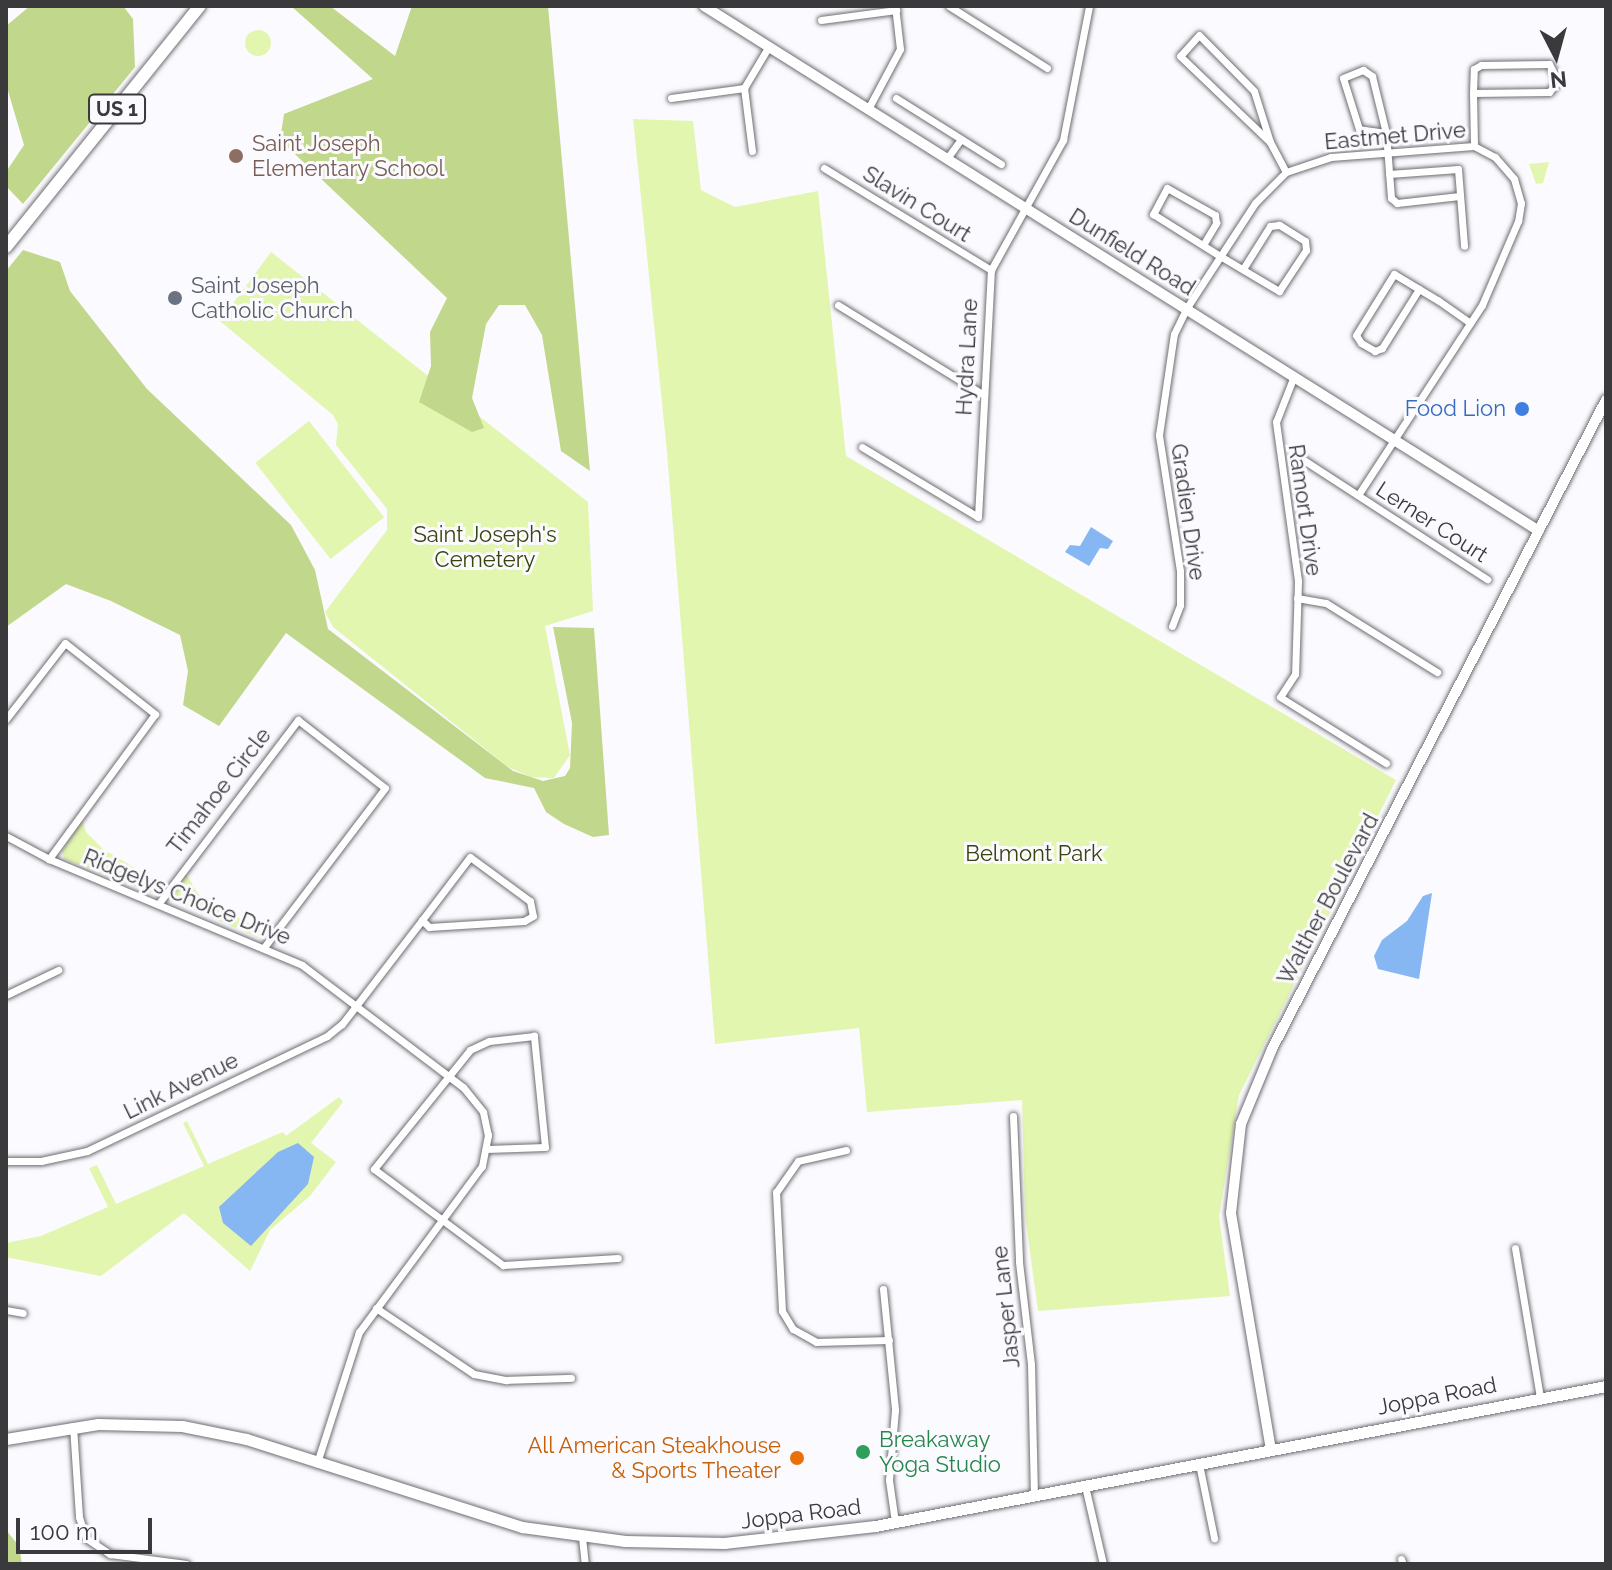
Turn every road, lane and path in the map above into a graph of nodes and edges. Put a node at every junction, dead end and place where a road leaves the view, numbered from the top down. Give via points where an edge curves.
1 (200, 6) edge
2 (704, 6) edge
3 (949, 6) edge
4 (1089, 6) edge
5 (895, 8) edge
6 (821, 20) dead end
7 (769, 46) junction
8 (1047, 68) dead end
9 (744, 88) junction
10 (1473, 93) junction
11 (671, 98) dead end
12 (896, 98) dead end
13 (868, 109) junction
14 (1386, 133) junction
15 (961, 139) junction
16 (1270, 142) junction
17 (1474, 146) junction
18 (752, 151) dead end
19 (1389, 152) junction
20 (948, 157) junction
21 (1001, 164) dead end
22 (824, 168) dead end
23 (1286, 172) junction
24 (1389, 174) junction
25 (1460, 196) junction
26 (1028, 210) junction
27 (1203, 245) junction
28 (1464, 246) dead end
29 (6, 247) edge
30 (1220, 256) junction
31 (1243, 269) junction
32 (991, 270) junction
33 (1419, 289) junction
34 (838, 305) dead end
35 (1186, 309) junction
36 (1470, 323) junction
37 (1294, 376) junction
38 (982, 394) junction
39 (1606, 400) edge
40 (1394, 439) junction
41 (862, 447) dead end
42 (1302, 459) dead end
43 (1358, 495) junction
44 (1539, 531) junction
45 (1487, 579) dead end
46 (1297, 598) junction
47 (1172, 626) dead end
48 (1437, 672) dead end
49 (6, 719) edge
50 (1386, 763) dead end
51 (6, 836) edge
52 (49, 859) junction
53 (159, 903) junction
54 (422, 920) junction
55 (265, 946) junction
56 (58, 970) dead end
57 (6, 995) edge
58 (356, 1006) junction
59 (447, 1075) junction
60 (1013, 1116) dead end
61 (487, 1149) junction
62 (846, 1150) dead end
63 (6, 1161) edge
64 (441, 1223) junction
65 (1515, 1248) dead end
66 (618, 1258) dead end
67 (883, 1289) dead end
68 (376, 1308) junction
69 (6, 1310) edge
70 (23, 1313) dead end
71 (889, 1340) junction
72 (571, 1378) dead end
73 (1606, 1386) edge
74 (1540, 1397) junction
75 (73, 1426) junction
76 (6, 1439) edge
77 (1271, 1450) junction
78 (317, 1463) junction
79 (1199, 1464) junction
80 (1085, 1486) junction
81 (1034, 1496) junction
82 (895, 1522) junction
83 (582, 1537) junction
84 (1214, 1538) dead end
85 (155, 1560) edge
86 (186, 1564) edge
87 (585, 1564) edge
88 (1103, 1564) edge

1 - 29 highway, US 1
2 - 7 main road, Dunfield Road
3 - 8 street
4 - 26 street, Hydra Lane via 1063,140
5 - 6 street
5 - 13 street via 900,49
7 - 9 street
7 - 13 main road, Dunfield Road
9 - 11 street
9 - 18 street
10 - 10 street via 1549,92 1558,81 1549,64 1481,65 1474,69
10 - 17 street
12 - 15 street
13 - 20 main road, Dunfield Road
14 - 14 street via 1372,76 1363,70 1343,78 1359,129
14 - 19 street
15 - 20 street
15 - 21 street
16 - 16 street via 1254,91 1199,35 1180,56
16 - 23 street
17 - 19 street, Eastmet Drive
17 - 36 street, Eastmet Drive via 1511,173 1521,203 1497,277
19 - 23 street, Eastmet Drive via 1322,159
19 - 24 street
20 - 26 main road, Dunfield Road
22 - 32 street, Slavin Court
23 - 30 street, Eastmet Drive via 1255,203
24 - 25 street via 1391,198 1397,203
24 - 25 street via 1458,169
25 - 28 street
26 - 32 street, Hydra Lane
26 - 35 main road, Dunfield Road
27 - 27 street via 1215,215 1167,188 1153,214
27 - 30 street
30 - 31 street
30 - 35 street, Eastmet Drive
31 - 31 street via 1279,291 1306,250 1305,241 1279,225 1270,226
32 - 38 street, Hydra Lane
33 - 33 street via 1394,274 1356,335 1361,343 1379,351
33 - 36 street
34 - 38 street
35 - 37 main road, Dunfield Road
35 - 47 street, Gradien Drive via 1174,334 1159,435 1180,571 1180,605
36 - 40 street, Eastmet Drive
37 - 40 main road, Dunfield Road
37 - 46 street, Ramort Drive via 1276,422 1297,562
38 - 41 street, Hydra Lane via 978,517
39 - 44 main road, Walther Boulevard
40 - 43 street, Lerner Court
40 - 44 main road, Dunfield Road
42 - 43 street, Lerner Court
43 - 45 street, Lerner Court
44 - 77 main road, Walther Boulevard via 1272,1049 1241,1124 1231,1213
46 - 48 street via 1326,603
46 - 50 street, Ramort Drive via 1295,674 1280,697
49 - 52 street via 65,643 155,714
51 - 52 street, Ridgelys Choice Drive
52 - 53 street, Ridgelys Choice Drive
53 - 55 street, Ridgelys Choice Drive
53 - 55 street, Timahoe Circle via 298,720 385,788
54 - 54 street, Link Avenue via 470,857 530,901 534,911 524,921 467,926 438,928
54 - 58 street, Link Avenue
55 - 58 street, Ridgelys Choice Drive via 318,975
56 - 57 street
58 - 59 street, Ridgelys Choice Drive
58 - 63 street, Link Avenue via 327,1036 118,1137 60,1158
59 - 61 street, Ridgelys Choice Drive via 483,1112
59 - 61 street via 480,1044 534,1036 545,1147
59 - 64 street via 374,1169
60 - 81 street, Jasper Lane via 1019,1262 1031,1364
61 - 64 street via 479,1172
62 - 71 street via 798,1161 776,1192 782,1311 793,1329 816,1342
64 - 66 street via 503,1265
64 - 68 street
65 - 74 street
67 - 71 street
68 - 72 street via 474,1374 506,1380
68 - 78 street via 353,1344
69 - 70 street
71 - 82 street via 896,1420 889,1480
73 - 74 main road, Joppa Road
74 - 77 main road, Joppa Road
75 - 76 main road, Joppa Road
75 - 78 main road, Joppa Road via 198,1428
75 - 85 street via 79,1517 86,1538 110,1554
77 - 79 main road, Joppa Road
78 - 83 main road, Joppa Road via 485,1518
79 - 80 main road, Joppa Road
79 - 84 street
80 - 81 main road, Joppa Road
80 - 88 street
81 - 82 main road, Joppa Road
82 - 83 main road, Joppa Road via 764,1541 664,1543
83 - 87 street
85 - 86 street

